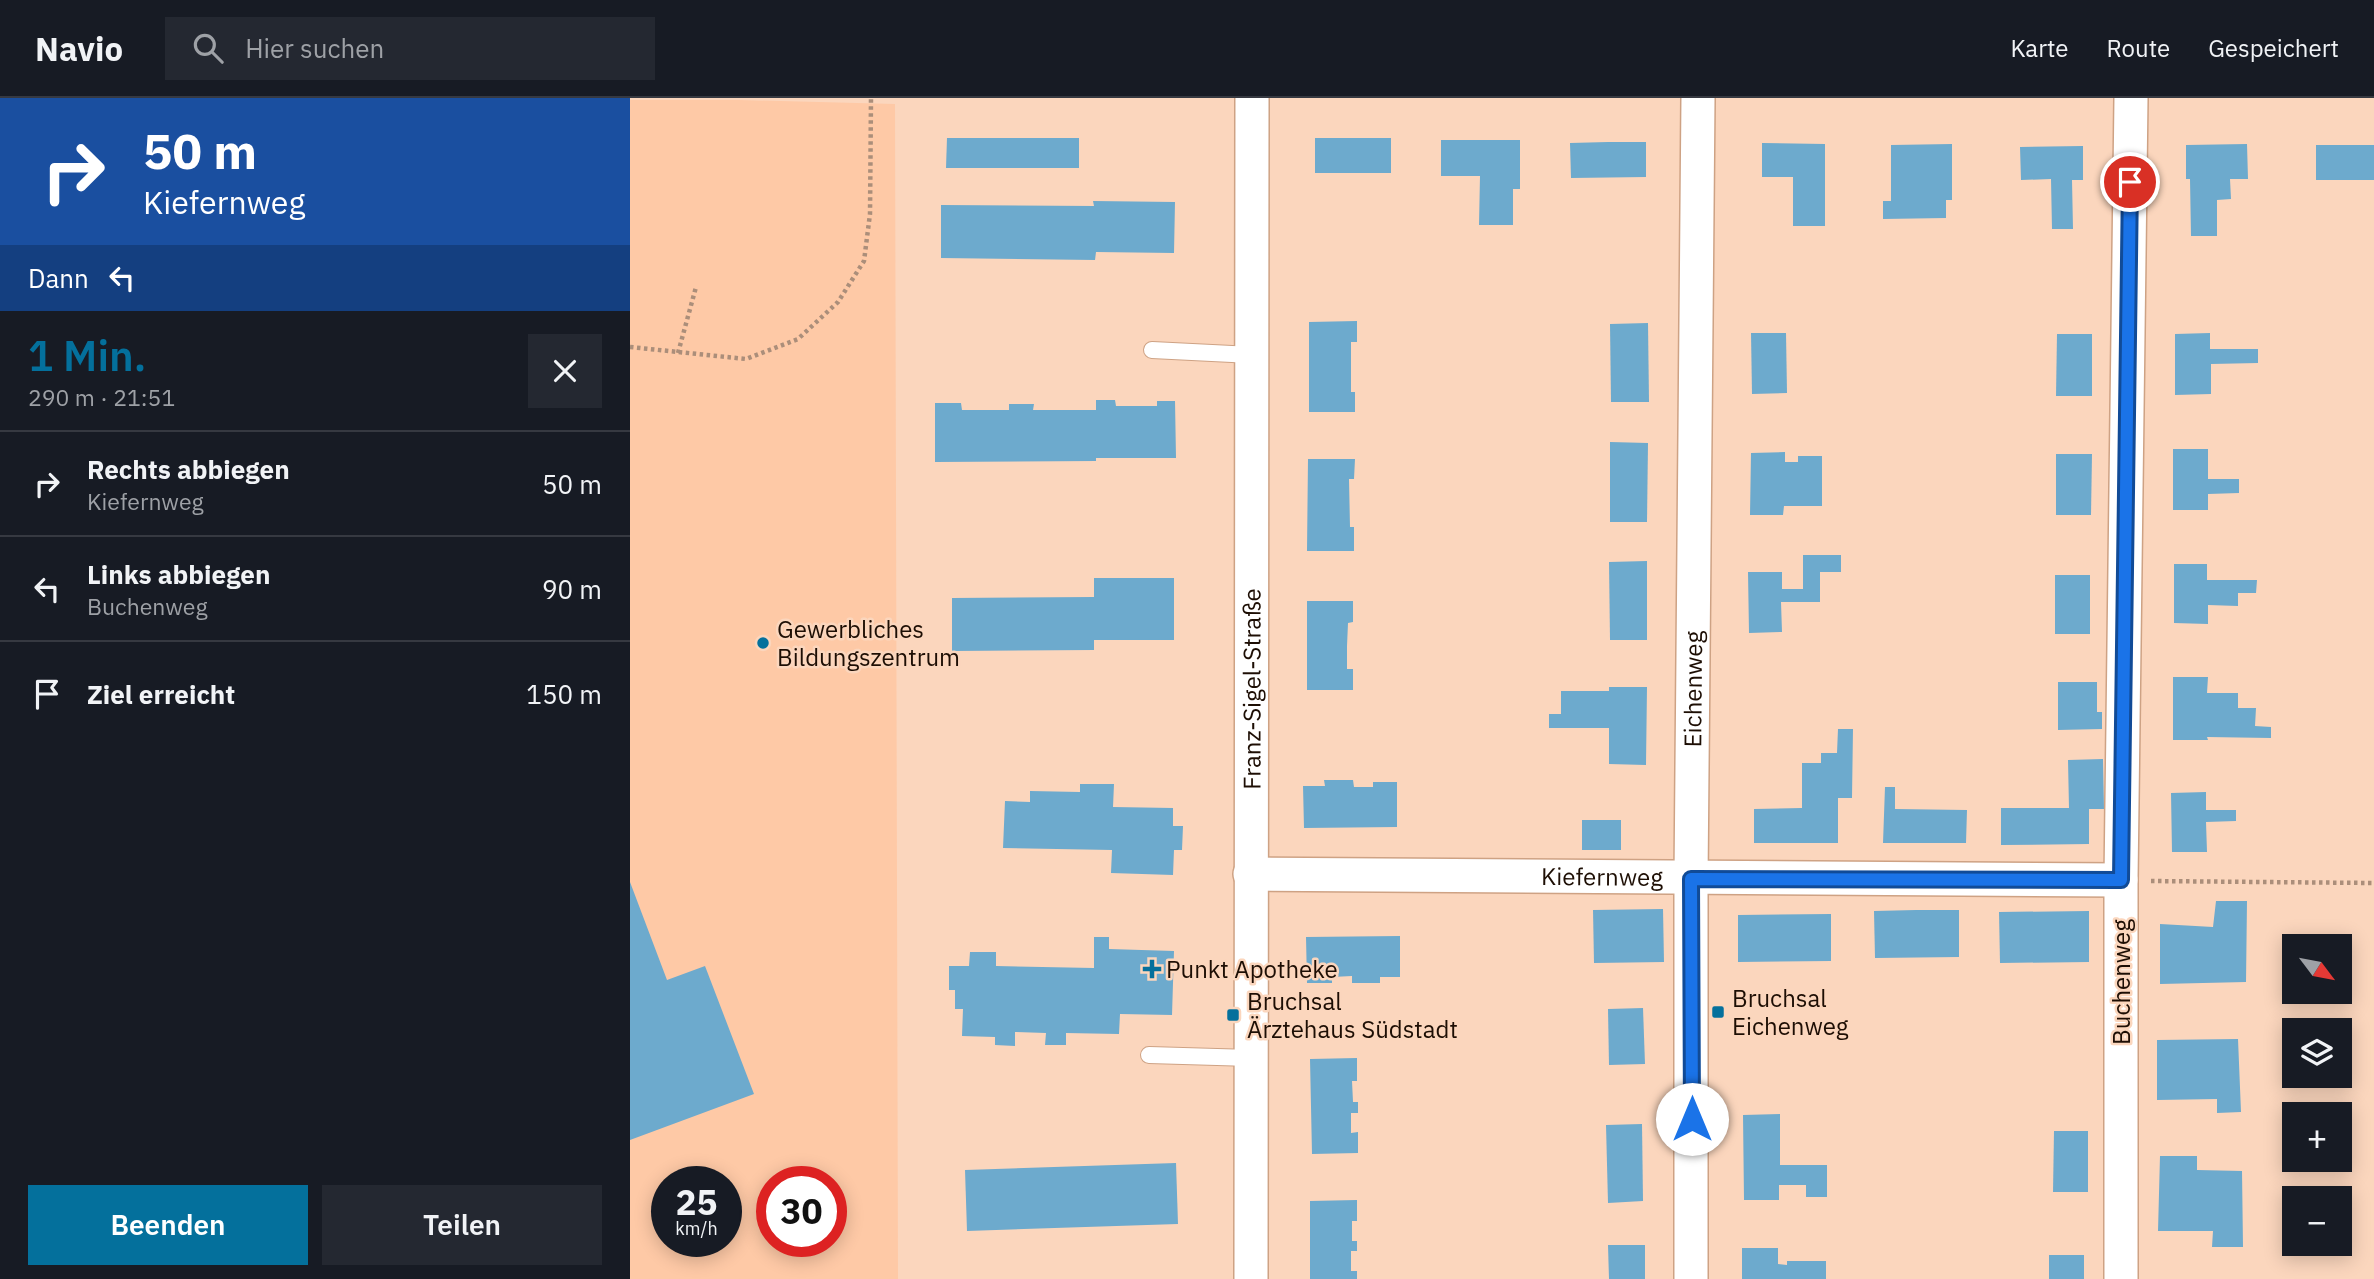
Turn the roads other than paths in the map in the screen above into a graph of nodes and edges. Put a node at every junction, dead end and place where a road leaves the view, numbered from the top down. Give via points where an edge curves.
1 (1252, 98) edge
2 (1698, 98) edge
3 (2131, 98) edge
4 (1153, 350) dead end
5 (1252, 355) junction
6 (1250, 874) junction
7 (1691, 879) junction
8 (2121, 880) junction
9 (1149, 1055) dead end
10 (1251, 1058) junction
11 (1251, 1279) edge
12 (1691, 1279) edge
13 (2121, 1279) edge

1 - 5 street, Franz-Sigel-Straße
2 - 7 street, Eichenweg
3 - 8 street, Buchenweg
4 - 5 lane
5 - 6 street, Franz-Sigel-Straße
6 - 7 street, Kiefernweg
6 - 10 street, Franz-Sigel-Straße
7 - 8 street, Kiefernweg
7 - 12 street, Eichenweg
8 - 13 street, Buchenweg
9 - 10 lane
10 - 11 street, Franz-Sigel-Straße

